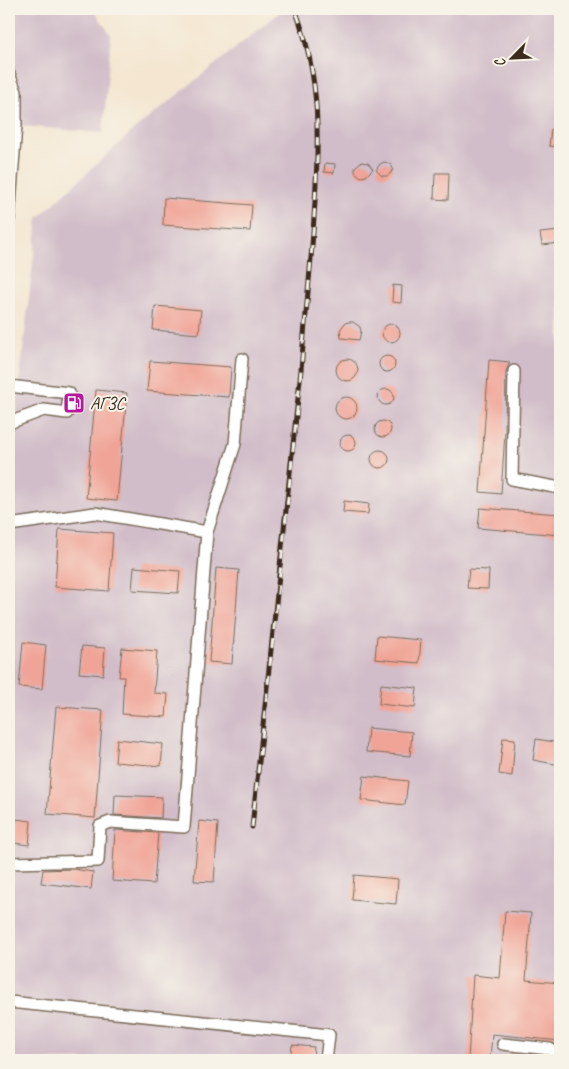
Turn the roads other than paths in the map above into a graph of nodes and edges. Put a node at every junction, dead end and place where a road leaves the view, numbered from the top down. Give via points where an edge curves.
1 (9, 74) edge
2 (9, 219) edge
3 (242, 359) dead end
4 (514, 371) dead end
5 (9, 386) edge
6 (9, 423) edge
7 (560, 488) edge
8 (9, 525) edge
9 (207, 532) junction
10 (9, 863) edge
11 (9, 1002) edge
12 (503, 1044) dead end
13 (326, 1060) edge
14 (560, 1060) edge

1 - 2 street via 16,92
3 - 9 street via 235,444
4 - 7 street via 512,479
5 - 6 street via 69,393 67,412 44,410
8 - 9 street via 96,513
9 - 10 street via 184,827 110,822 100,826 98,861
11 - 13 street via 330,1035
12 - 14 street via 550,1049

